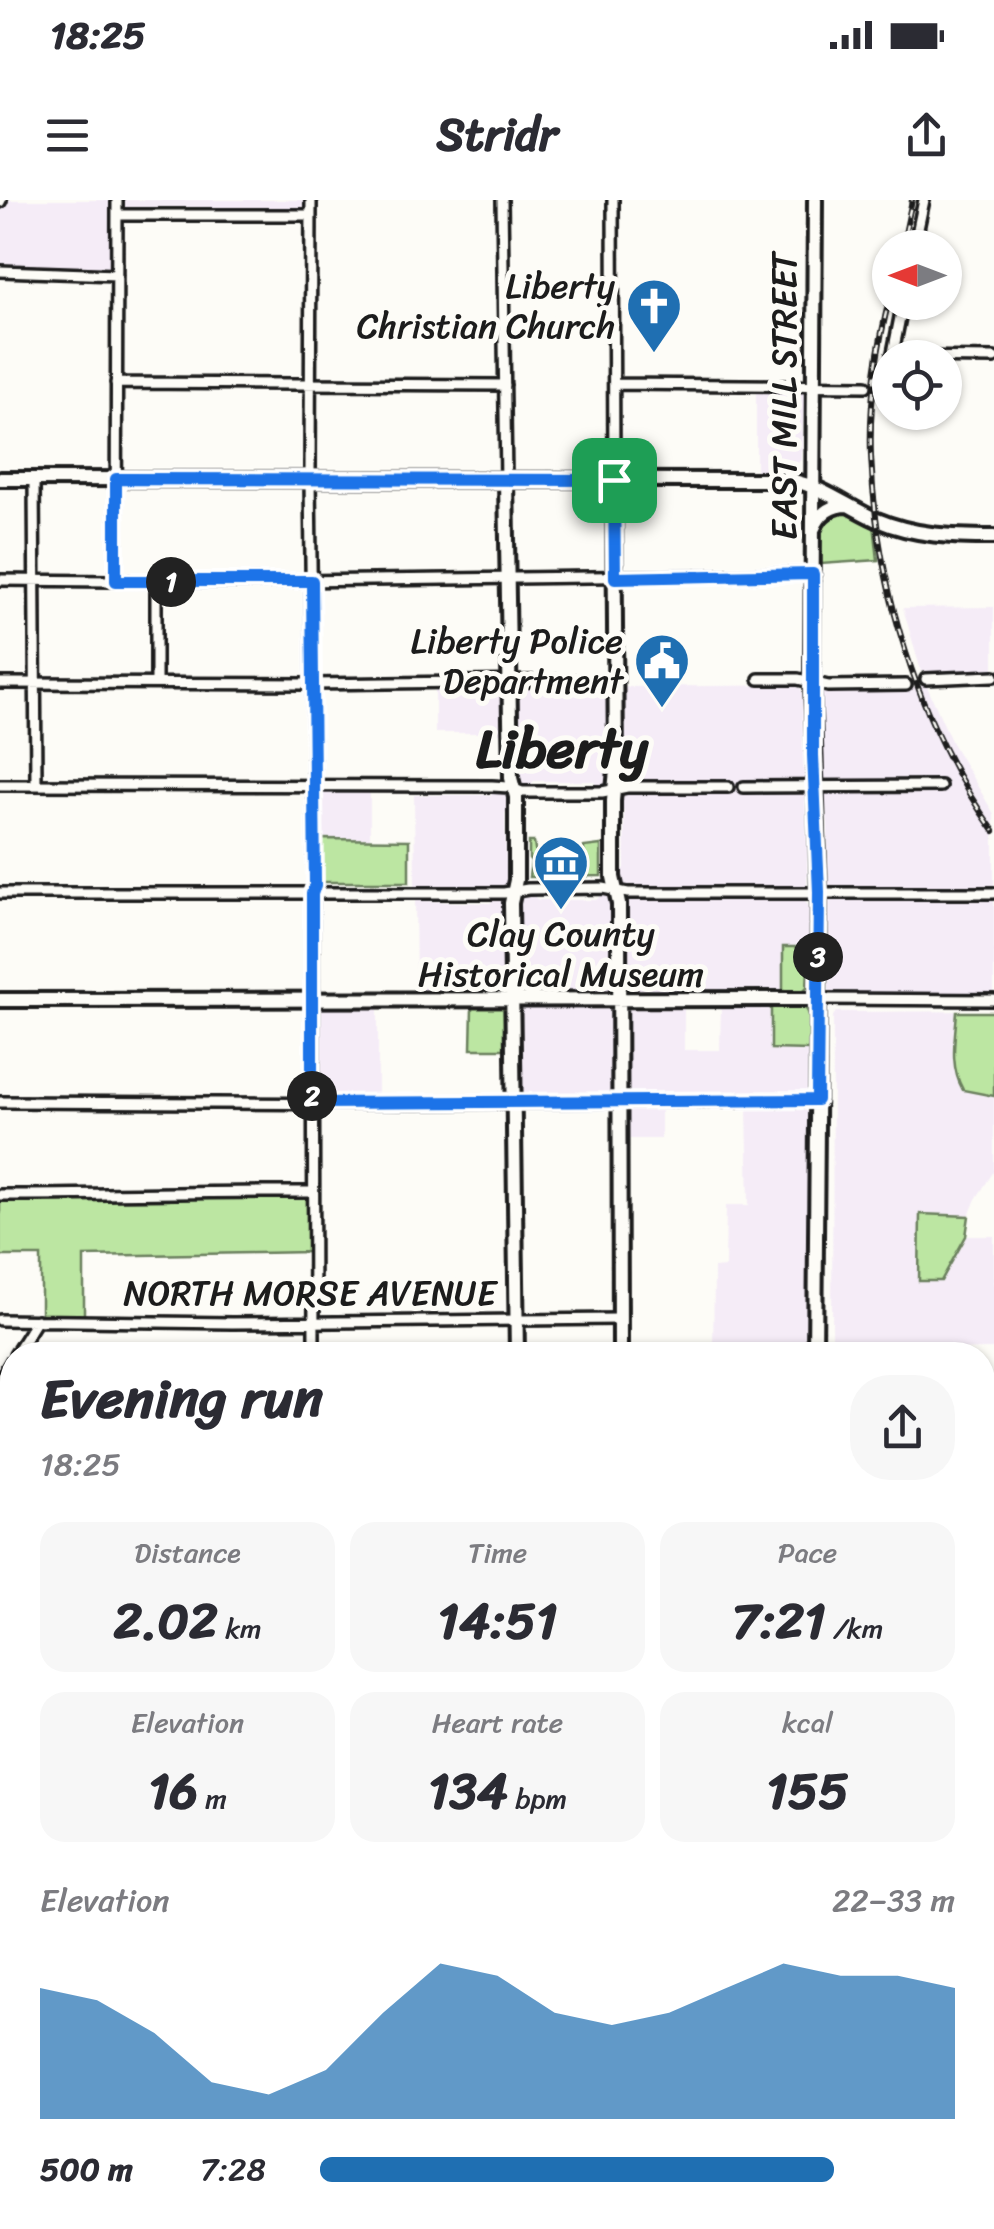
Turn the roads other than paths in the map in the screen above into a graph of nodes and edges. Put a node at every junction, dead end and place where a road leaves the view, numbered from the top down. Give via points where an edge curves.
1 (118, 200) edge
2 (311, 200) edge
3 (502, 200) edge
4 (613, 200) edge
5 (815, 200) edge
6 (924, 200) edge
7 (117, 215) junction
8 (311, 215) junction
9 (918, 230) edge
10 (0, 271) edge
11 (116, 275) junction
12 (962, 358) edge
13 (994, 358) edge
14 (116, 383) junction
15 (310, 384) junction
16 (614, 384) junction
17 (505, 385) junction
18 (812, 385) junction
19 (866, 386) dead end
20 (116, 479) junction
21 (310, 479) junction
22 (0, 480) edge
23 (34, 480) junction
24 (506, 480) junction
25 (614, 480) junction
26 (813, 485) junction
27 (849, 504) junction
28 (813, 531) junction
29 (994, 537) edge
30 (813, 574) junction
31 (615, 578) junction
32 (0, 580) edge
33 (507, 580) junction
34 (35, 581) junction
35 (116, 581) junction
36 (312, 581) junction
37 (156, 582) junction
38 (994, 676) edge
39 (758, 679) dead end
40 (926, 679) tunnel mouth
41 (616, 680) junction
42 (812, 681) junction
43 (509, 682) junction
44 (0, 683) edge
45 (36, 683) junction
46 (156, 683) junction
47 (312, 684) junction
48 (906, 685) tunnel mouth
49 (0, 784) edge
50 (36, 784) junction
51 (313, 784) junction
52 (815, 786) junction
53 (940, 786) dead end
54 (728, 787) dead end
55 (744, 787) dead end
56 (512, 788) junction
57 (614, 788) junction
58 (513, 892) junction
59 (616, 892) junction
60 (819, 892) junction
61 (0, 893) edge
62 (994, 893) edge
63 (312, 894) junction
64 (312, 998) junction
65 (513, 999) junction
66 (619, 999) junction
67 (818, 999) junction
68 (0, 1000) edge
69 (994, 1000) edge
70 (817, 1100) junction
71 (619, 1101) junction
72 (0, 1102) edge
73 (312, 1103) junction
74 (514, 1103) junction
75 (312, 1192) junction
76 (0, 1195) edge
77 (620, 1318) junction
78 (0, 1320) edge
79 (37, 1320) junction
80 (516, 1320) junction
81 (314, 1322) junction
82 (23, 1342) edge
83 (314, 1342) edge
84 (517, 1342) edge
85 (620, 1342) edge
86 (816, 1342) edge

1 - 7 street
2 - 8 street
3 - 17 street
4 - 16 street
5 - 18 street, EAST MILL STREET
6 - 9 street
7 - 8 street
7 - 11 street
8 - 15 street
10 - 11 street
11 - 14 street
12 - 13 street
14 - 15 street
14 - 20 street
15 - 17 street
15 - 21 street
16 - 18 street
16 - 25 street
17 - 24 street
18 - 19 street
18 - 26 street, EAST MILL STREET
20 - 21 street
20 - 23 street
20 - 35 street
21 - 24 street
21 - 36 street
22 - 23 street
23 - 34 street
24 - 25 street
24 - 33 street
25 - 26 street
25 - 31 street
26 - 27 street
26 - 28 street, EAST MILL STREET
27 - 28 street via 826,511
27 - 29 street via 877,520 941,538
28 - 30 street, EAST MILL STREET
30 - 31 street
30 - 42 street, EAST MILL STREET
31 - 33 street
31 - 41 street
32 - 34 street
33 - 36 street
33 - 43 street
34 - 35 street
34 - 45 street
35 - 37 street
36 - 37 street
36 - 47 street
37 - 46 street
38 - 40 street
39 - 42 street
41 - 43 street
41 - 57 street
42 - 48 street
42 - 52 street, EAST MILL STREET
43 - 47 street
43 - 56 street
44 - 45 street
45 - 46 street
45 - 50 street
46 - 47 street
47 - 51 street
49 - 50 street
50 - 51 street
51 - 56 street
51 - 63 street
52 - 53 street
52 - 55 street
52 - 60 street, EAST MILL STREET
54 - 57 street
56 - 57 street
56 - 58 street
57 - 59 street
58 - 59 street
58 - 63 street
58 - 65 street
59 - 60 street
59 - 66 street
60 - 62 street
60 - 67 street, EAST MILL STREET
61 - 63 street
63 - 64 street
64 - 65 street
64 - 68 street
64 - 73 street
65 - 66 street
65 - 74 street
66 - 67 street
66 - 71 street
67 - 69 street
67 - 70 street, EAST MILL STREET
70 - 71 street
70 - 86 street, EAST MILL STREET
71 - 74 street
71 - 77 street
72 - 73 street
73 - 74 street
73 - 75 street
74 - 80 street
75 - 76 street
75 - 81 street
77 - 80 street, NORTH MORSE AVENUE
77 - 85 street
78 - 79 street, NORTH MORSE AVENUE
79 - 81 street, NORTH MORSE AVENUE
79 - 82 street
80 - 81 street, NORTH MORSE AVENUE
80 - 84 street
81 - 83 street

